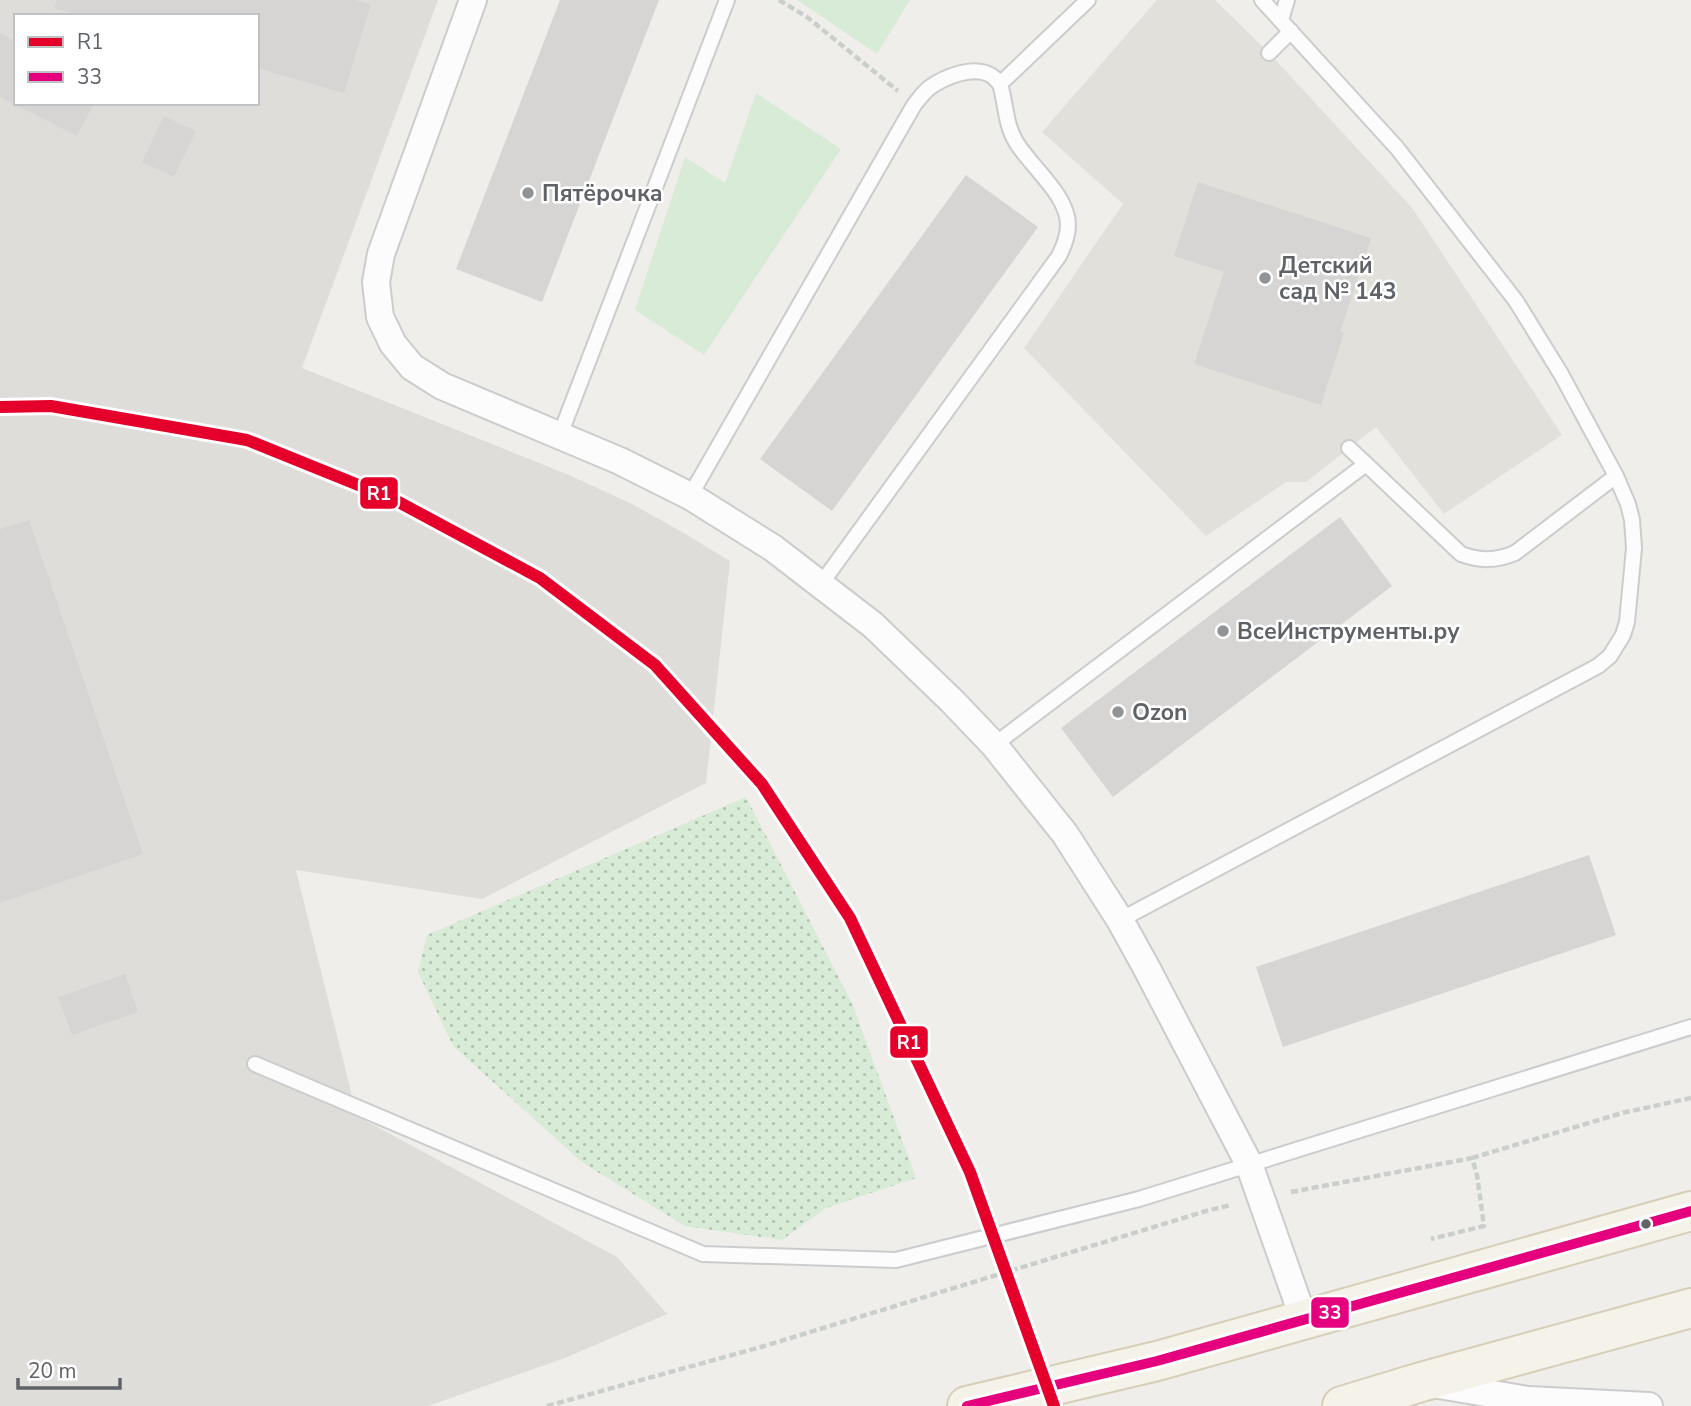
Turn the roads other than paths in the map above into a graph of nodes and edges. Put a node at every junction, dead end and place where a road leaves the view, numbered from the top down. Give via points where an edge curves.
1 (473, 0) edge
2 (727, 0) edge
3 (1088, 0) edge
4 (1262, 0) edge
5 (1287, 0) edge
6 (1286, 25) junction
7 (1269, 53) dead end
8 (1000, 84) junction
9 (560, 435) junction
10 (1349, 448) dead end
11 (1366, 464) junction
12 (1616, 476) junction
13 (690, 496) junction
14 (821, 584) junction
15 (994, 745) junction
16 (1120, 920) junction
17 (1691, 1027) edge
18 (255, 1064) dead end
19 (1248, 1164) junction
20 (1691, 1211) edge
21 (1691, 1308) edge
22 (1304, 1320) junction
23 (1421, 1382) junction
24 (967, 1406) edge
25 (1342, 1406) edge
26 (1648, 1406) edge

1 - 9 street via 381,254 376,282 380,317 393,344 412,366 442,386
2 - 9 lane
3 - 8 lane
4 - 6 lane
5 - 6 lane
6 - 7 lane
6 - 12 lane via 1397,148 1516,301
8 - 13 lane via 990,74 977,71 953,74 931,86 914,105
8 - 14 lane via 1015,140 1066,209 1067,239
9 - 13 street
10 - 11 lane
11 - 12 lane via 1461,554 1487,560 1515,553
11 - 15 lane
12 - 16 lane via 1632,520 1634,548 1627,622 1610,656
13 - 14 street
14 - 15 street via 873,625
15 - 16 street via 1065,834
16 - 19 street
17 - 19 lane
18 - 19 lane via 703,1254 896,1260 1139,1199
19 - 22 street
20 - 22 main road
21 - 23 main road
22 - 24 main road
23 - 25 main road
23 - 26 street via 1528,1400

